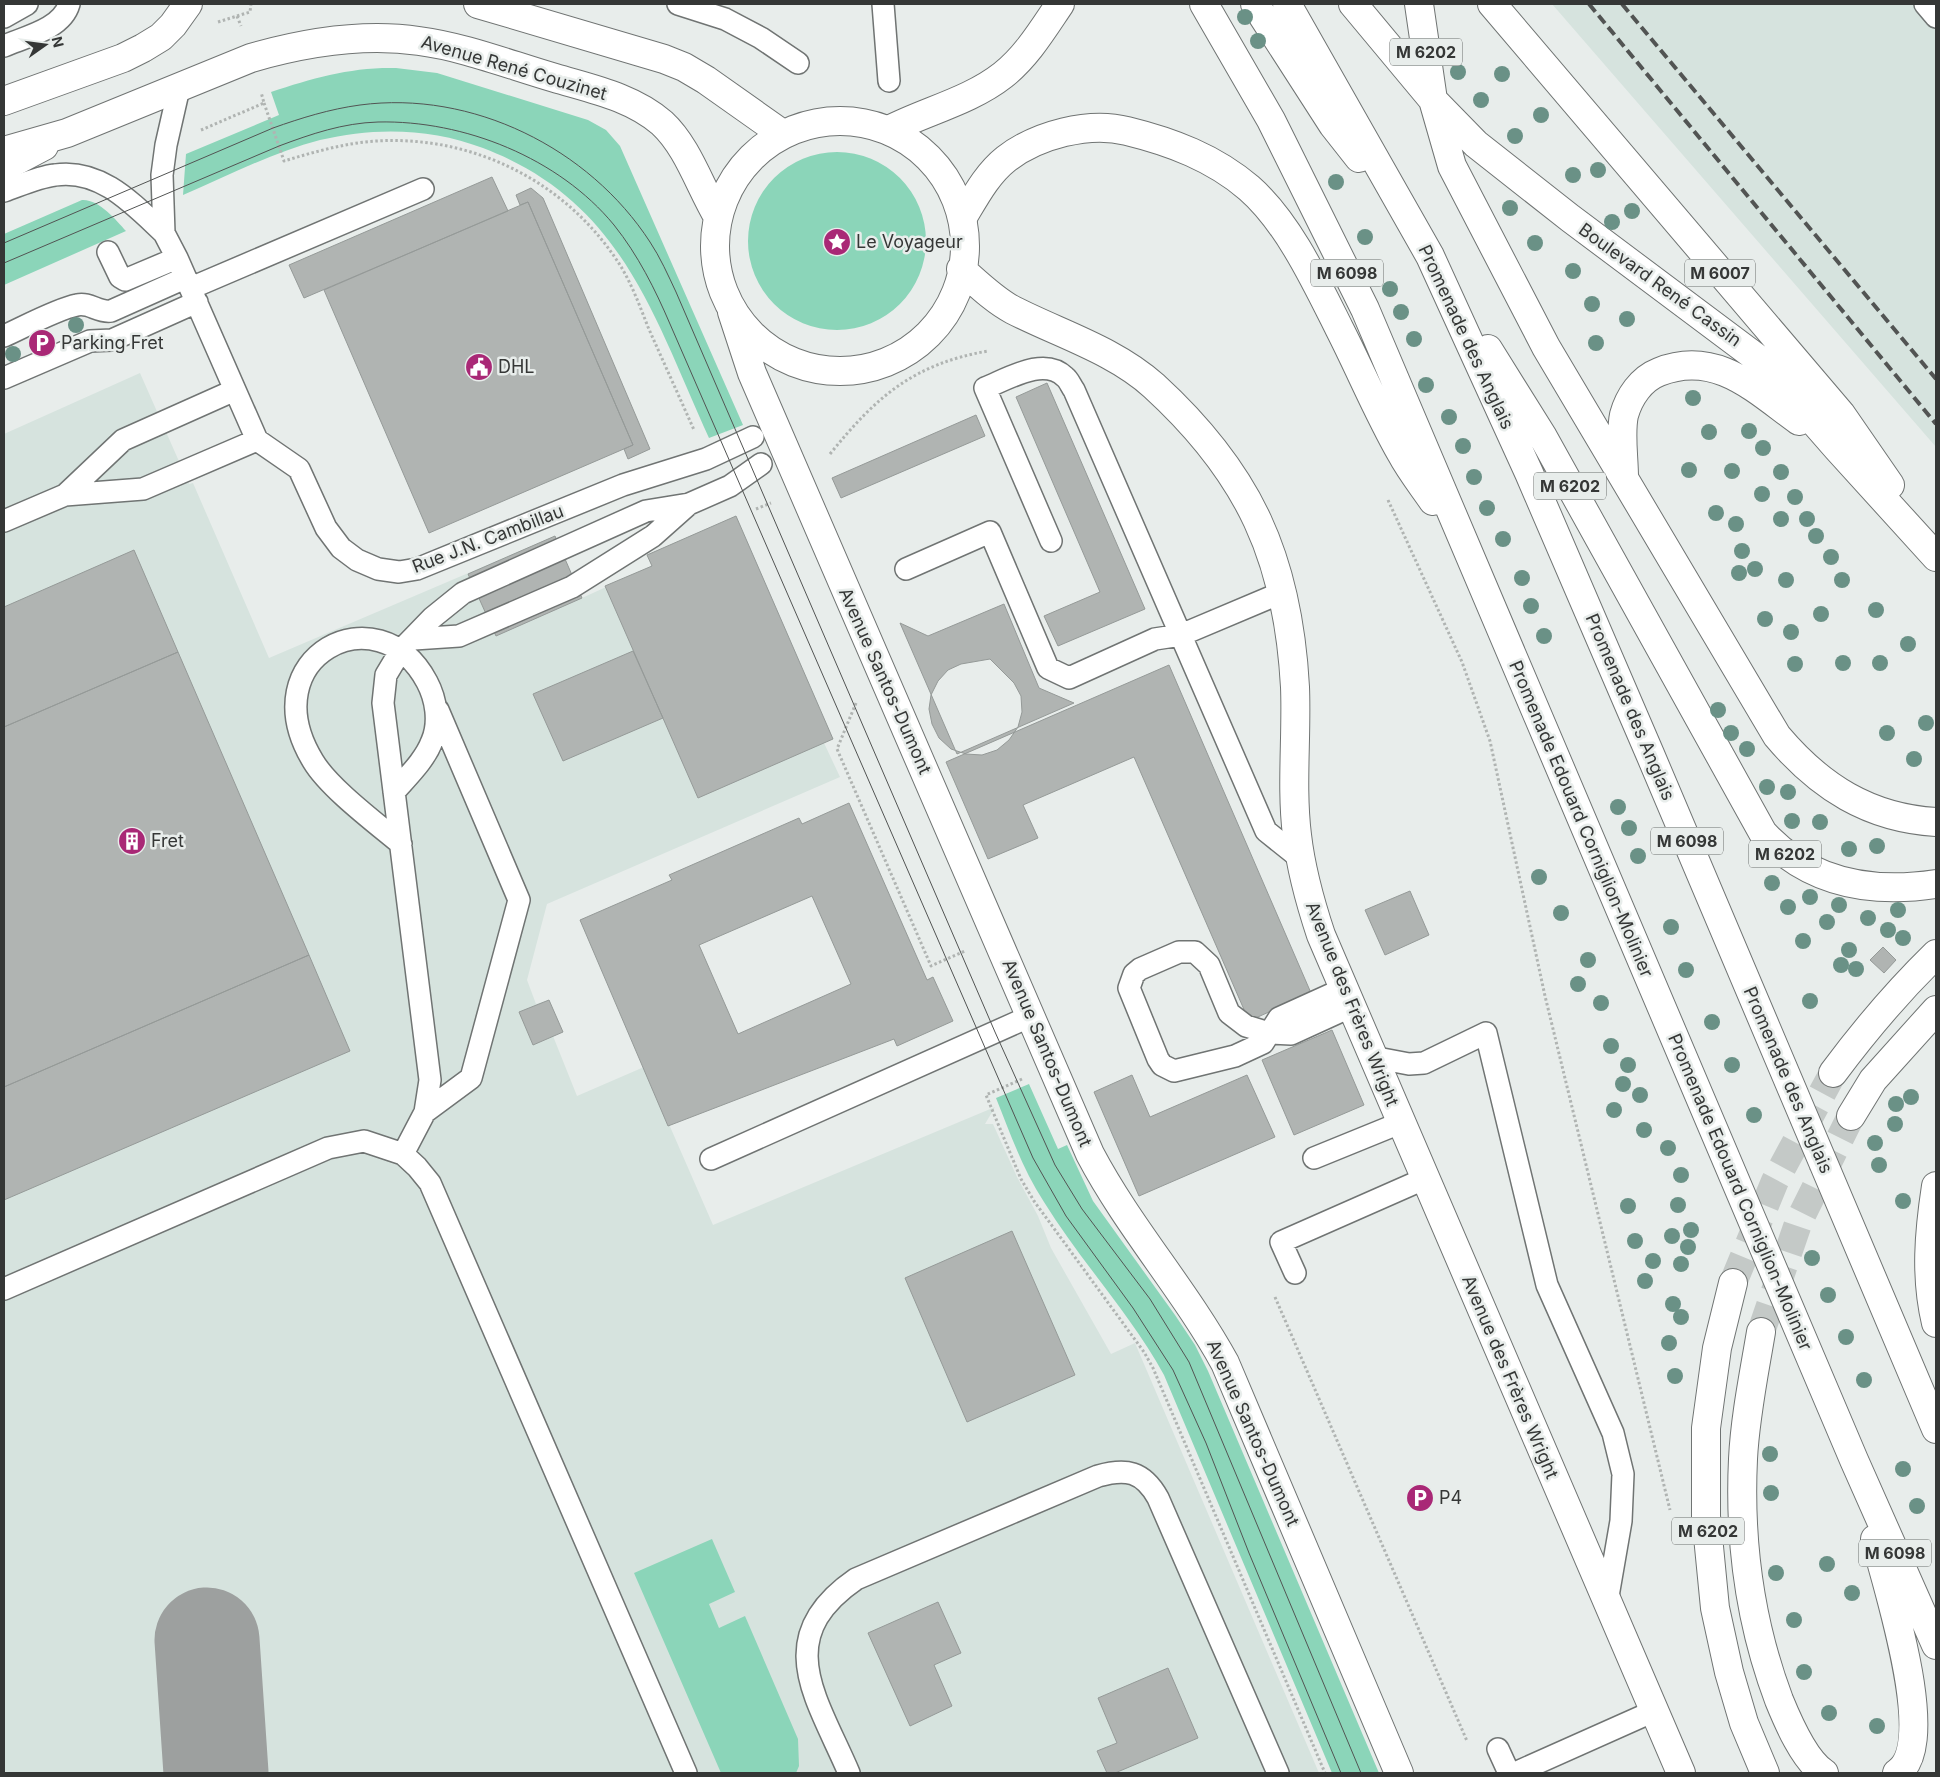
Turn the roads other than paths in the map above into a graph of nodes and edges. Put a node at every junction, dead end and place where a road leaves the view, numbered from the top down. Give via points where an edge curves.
1 (27, 4) edge
2 (69, 4) edge
3 (188, 4) edge
4 (478, 4) edge
5 (678, 4) edge
6 (883, 4) edge
7 (1060, 4) edge
8 (1204, 4) edge
9 (1255, 4) edge
10 (1287, 4) edge
11 (1353, 4) edge
12 (1419, 4) edge
13 (1492, 4) edge
14 (1925, 4) edge
15 (1046, 16) edge
16 (4, 17) edge
17 (1936, 17) edge
18 (4, 46) edge
19 (798, 63) dead end
20 (889, 81) dead end
21 (179, 88) junction
22 (1433, 100) junction
23 (4, 101) edge
24 (889, 130) junction
25 (67, 133) junction
26 (781, 133) junction
27 (4, 151) edge
28 (4, 167) edge
29 (423, 189) dead end
30 (4, 191) edge
31 (718, 217) junction
32 (963, 217) junction
33 (1413, 226) junction
34 (164, 233) junction
35 (108, 252) dead end
36 (1430, 256) junction
37 (961, 269) junction
38 (187, 281) junction
39 (732, 312) junction
40 (4, 336) edge
41 (4, 378) edge
42 (235, 390) junction
43 (753, 437) dead end
44 (257, 440) junction
45 (1837, 448) junction
46 (761, 464) dead end
47 (1624, 478) junction
48 (65, 494) junction
49 (689, 504) junction
50 (4, 521) edge
51 (1051, 541) dead end
52 (1936, 551) edge
53 (1468, 553) junction
54 (1936, 557) edge
55 (906, 569) dead end
56 (1283, 592) junction
57 (1181, 635) junction
58 (407, 644) junction
59 (434, 701) junction
60 (394, 792) junction
61 (1936, 822) edge
62 (401, 844) junction
63 (1301, 859) junction
64 (1936, 884) edge
65 (1936, 954) edge
66 (1347, 998) junction
67 (1936, 1010) edge
68 (1031, 1016) junction
69 (1269, 1033) junction
70 (1372, 1057) junction
71 (1833, 1073) tunnel mouth
72 (425, 1112) junction
73 (1851, 1116) tunnel mouth
74 (1400, 1123) junction
75 (402, 1154) junction
76 (1314, 1158) dead end
77 (710, 1159) dead end
78 (1424, 1179) junction
79 (1936, 1186) edge
80 (1292, 1267) road end
81 (1733, 1283) tunnel mouth
82 (4, 1289) edge
83 (1936, 1323) edge
84 (1761, 1332) tunnel mouth
85 (1936, 1429) edge
86 (1854, 1460) junction
87 (1607, 1602) junction
88 (1936, 1645) edge
89 (1654, 1711) junction
90 (1498, 1749) dead end
91 (686, 1773) edge
92 (849, 1773) edge
93 (1278, 1773) edge
94 (1399, 1773) edge
95 (1508, 1773) edge
96 (1515, 1773) edge
97 (1681, 1773) edge
98 (1765, 1773) edge
99 (1824, 1773) edge
100 (1897, 1773) edge

1 - 16 lane
2 - 18 lane via 53,24
3 - 23 main road via 173,25 143,48
4 - 26 main road via 684,67
5 - 19 lane via 725,19
6 - 20 lane
7 - 15 main road
8 - 53 main road, Promenade Edouard Corniglion-Molinier / M 6098 via 1271,120 1365,309
9 - 33 main road via 1333,125
10 - 33 main road, Promenade des Anglais / M 6098
11 - 22 main road, Boulevard René Cassin / M 6007
12 - 22 main road, M 6202
13 - 52 main road, Boulevard René Cassin / M 6007 via 1840,414
14 - 17 lane
15 - 24 main road via 1030,49 1002,76 964,97
21 - 25 main road, Avenue René Couzinet
21 - 31 main road, Avenue René Couzinet via 251,58 329,42 388,38 446,46 594,89 648,111 678,143
21 - 34 lane via 162,175
22 - 45 main road, Boulevard René Cassin / M 6007 via 1476,144 1761,361
22 - 47 main road, M 6202 via 1452,166 1546,347
24 - 26 main road via 843,120
24 - 32 main road via 908,138 932,159 955,194
25 - 27 main road
25 - 28 main road, Avenue René Couzinet
26 - 31 main road via 748,158 725,192
29 - 38 lane
30 - 34 lane via 44,177 72,174 121,193
31 - 39 main road via 714,246 716,272
32 - 37 main road via 965,241
32 - 53 main road via 991,173 1006,159 1033,144 1089,127 1116,128 1162,139 1223,168 1251,190 1290,235 1402,454
33 - 36 main road, Promenade des Anglais / M 6098
34 - 38 lane
35 - 38 lane via 120,277 125,280
36 - 64 main road, M 6202 via 1543,437 1763,833 1790,859 1829,878 1898,888
36 - 85 main road, Promenade des Anglais / M 6098 via 1529,473
37 - 39 main road via 946,315 918,346 880,366 838,372 797,365 760,344
37 - 56 main road, Avenue des Frères Wright via 1011,309 1118,360 1152,384 1182,413 1229,470 1252,508 1265,534
38 - 40 lane via 111,311 77,305
38 - 41 lane via 112,340 90,341
38 - 42 lane
39 - 68 main road, Avenue Santos-Dumont via 752,373
42 - 44 lane
42 - 48 lane via 123,440
43 - 44 lane, Rue J.N. Cambillau via 706,459 623,485 417,569 399,572 378,569 357,560 341,548 326,528 299,470
44 - 48 lane via 143,489
45 - 47 main road, M 6202 via 1728,372 1706,365 1688,364 1653,374 1631,397 1624,417
45 - 54 main road, Boulevard René Cassin / M 6007
46 - 49 lane via 730,486
47 - 61 main road, M 6202 via 1755,701 1798,762 1820,780 1864,805 1893,816
48 - 50 lane
49 - 58 lane via 653,536 572,587 460,636
49 - 58 lane via 646,511 463,593
51 - 57 lane via 985,388 1035,368 1052,369 1065,376 1074,390
53 - 86 main road, Promenade Edouard Corniglion-Molinier / M 6098
55 - 57 lane via 990,532 1048,668 1069,678 1155,639
56 - 57 lane
56 - 63 main road, Avenue des Frères Wright via 1295,687 1297,833
57 - 63 lane via 1266,831
58 - 59 lane
58 - 60 lane via 386,676 383,690
58 - 62 lane via 362,639 332,646 307,665 296,694 296,712 312,761 323,776
59 - 60 lane via 436,728 433,740 426,754
59 - 72 lane via 519,900 471,1078
60 - 62 lane
62 - 72 lane via 430,1070
63 - 66 main road, Avenue des Frères Wright via 1308,897
65 - 71 main road via 1869,1024
66 - 69 lane via 1291,1034
66 - 70 main road, Avenue des Frères Wright
67 - 73 main road via 1873,1080
68 - 77 lane
68 - 94 main road, Avenue Santos-Dumont via 1090,1154 1106,1183 1121,1209 1202,1321 1225,1363
69 - 69 lane via 1263,1043 1235,1056 1174,1071 1168,1069 1158,1059 1131,997 1131,981 1140,969 1179,952 1195,952 1209,965 1229,1013 1246,1026
70 - 74 main road, Avenue des Frères Wright
70 - 87 lane via 1409,1064 1424,1063 1486,1033 1547,1285 1613,1433 1623,1474 1621,1521
72 - 75 lane
74 - 76 lane
74 - 78 main road, Avenue des Frères Wright
75 - 82 lane via 364,1141 328,1148
75 - 91 lane via 430,1183
78 - 80 lane via 1281,1242
78 - 87 main road, Avenue des Frères Wright
79 - 83 main road via 1928,1268
81 - 98 main road, M 6202 via 1717,1348 1706,1428 1706,1516 1714,1608 1742,1714
84 - 99 main road, M 6202 via 1743,1458 1743,1536 1752,1609 1766,1663 1786,1716 1801,1745
86 - 88 main road, Promenade Edouard Corniglion-Molinier / M 6098
86 - 100 main road via 1914,1697 1916,1727 1912,1754
87 - 89 main road, Avenue des Frères Wright
89 - 96 lane
89 - 97 main road, Avenue des Frères Wright
90 - 95 lane
92 - 93 lane via 811,1685 805,1660 812,1626 835,1593 856,1579 892,1563 1098,1476 1120,1472 1139,1476 1150,1483 1158,1498

